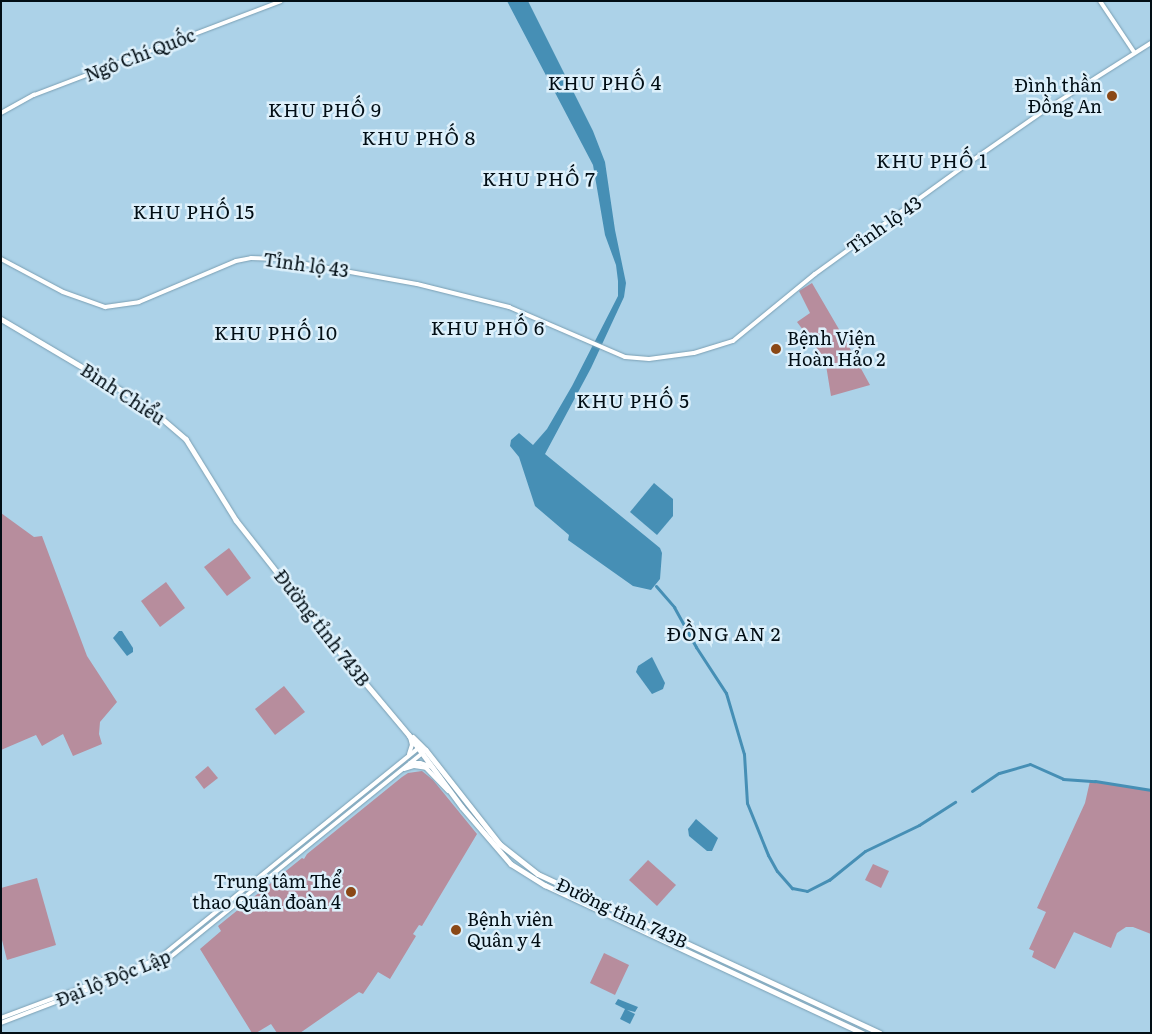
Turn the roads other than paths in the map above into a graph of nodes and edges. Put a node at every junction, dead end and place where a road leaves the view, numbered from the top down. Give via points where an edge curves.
1 (281, 1) edge
2 (1100, 1) edge
3 (1151, 43) edge
4 (1134, 52) junction
5 (1, 113) edge
6 (1, 259) edge
7 (1, 320) edge
8 (236, 520) joint
9 (409, 735) junction
10 (420, 747) junction
11 (424, 751) junction
12 (406, 758) junction
13 (410, 763) junction
14 (434, 770) junction
15 (399, 772) junction
16 (455, 797) junction
17 (603, 904) junction
18 (598, 910) junction
19 (1, 1018) edge
20 (1, 1023) edge
21 (863, 1033) edge
22 (880, 1033) edge

1 - 5 main road, Ngô Chí Quốc via 34,95
2 - 4 main road
3 - 4 main road, Tỉnh lộ 43
4 - 6 main road, Tỉnh lộ 43 via 1048,108 815,274 733,341 694,353 649,359 625,357 520,311 461,294 278,259 235,261 139,302 105,307 62,292
7 - 8 main road, Bình Chiểu via 157,412 186,439
8 - 9 main road, Đường tỉnh 743B
9 - 10 main road, Đường tỉnh 743B
9 - 12 main road via 412,748
10 - 11 main road, Đường tỉnh 743B
10 - 12 main road, Đại lộ Độc Lập
11 - 13 main road, Đại lộ Độc Lập
11 - 14 main road, Đường tỉnh 743B
11 - 17 main road, Đường tỉnh 743B via 511,853 544,877
12 - 19 main road, Đại lộ Độc Lập via 158,959
13 - 14 main road via 423,764
13 - 15 main road, Đại lộ Độc Lập
14 - 16 main road, Đường tỉnh 743B
15 - 16 main road via 414,766 426,768
15 - 20 main road, Đại lộ Độc Lập via 168,958
16 - 18 main road, Đường tỉnh 743B via 511,864 545,885
17 - 18 main road
17 - 22 main road, Đường tỉnh 743B
18 - 21 main road, Đường tỉnh 743B

